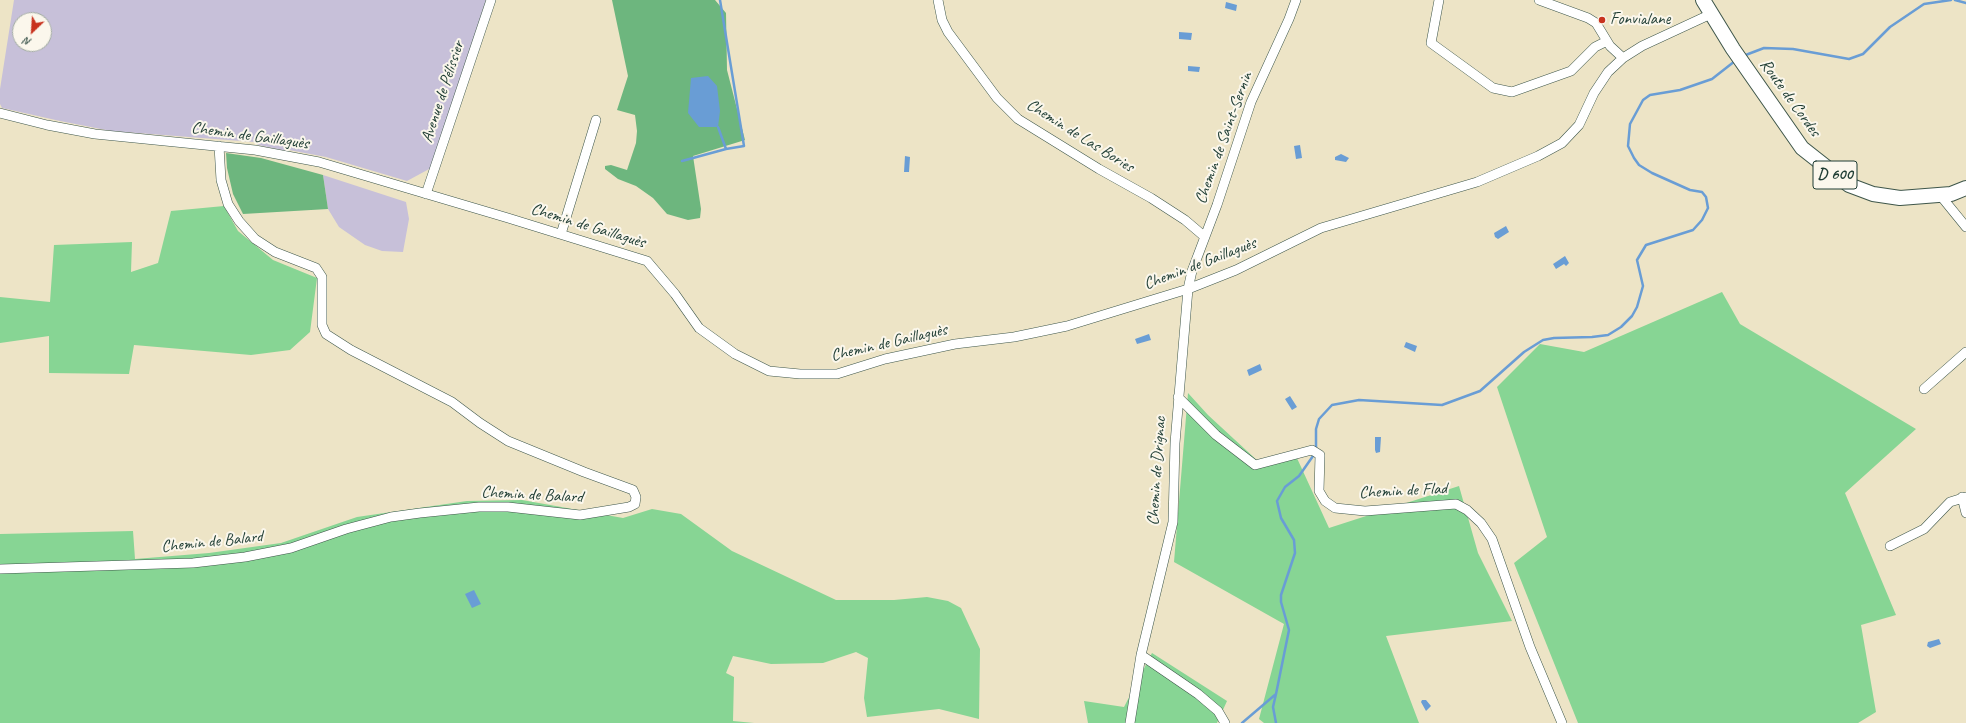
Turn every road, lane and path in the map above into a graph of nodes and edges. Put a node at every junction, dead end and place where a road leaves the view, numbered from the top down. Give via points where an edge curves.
1 (491, 0) edge
2 (938, 0) edge
3 (1296, 0) edge
4 (1439, 0) edge
5 (1539, 0) edge
6 (1703, 0) edge
7 (1711, 14) junction
8 (1607, 41) junction
9 (1623, 58) junction
10 (0, 114) edge
11 (596, 120) dead end
12 (219, 146) junction
13 (1966, 188) edge
14 (426, 194) junction
15 (1940, 195) junction
16 (1966, 227) edge
17 (561, 234) junction
18 (1205, 237) junction
19 (1188, 289) junction
20 (1966, 352) edge
21 (1924, 389) dead end
22 (1178, 397) junction
23 (1964, 497) edge
24 (1966, 513) edge
25 (1890, 546) dead end
26 (0, 569) edge
27 (1141, 654) junction
28 (1130, 723) edge
29 (1225, 723) edge
30 (1562, 723) edge

1 - 14 street, Avenue de Pélissier
2 - 18 street, Chemin de Las Bories via 942,20 948,32 997,98 1018,119 1152,198
3 - 18 street, Chemin de Saint-Sernin via 1251,102
4 - 8 street via 1431,43 1493,88 1512,92 1571,71 1595,47
5 - 8 street via 1596,22
6 - 7 main road, Route de Cordes / D 600
7 - 9 street, Chemin de Gaillaguès via 1642,46
7 - 15 main road, Route de Cordes / D 600 via 1802,148 1849,185 1873,194 1900,198
8 - 9 street
9 - 19 street, Chemin de Gaillaguès via 1608,72 1594,93 1579,125 1562,142 1538,156 1477,182 1321,228 1236,270
10 - 12 street, Chemin de Gaillaguès via 95,134
11 - 17 street
12 - 14 street, Chemin de Gaillaguès via 319,162
12 - 26 street, Chemin de Balard via 221,180 228,204 239,221 255,239 275,252 316,268 322,277 322,325 326,334 351,350 452,402 508,441 633,490 635,504 580,515 508,507 420,513 391,517 354,527 291,548 193,563
13 - 15 main road, Route de Cordes / D 600
14 - 17 street, Chemin de Gaillaguès
15 - 16 street
17 - 19 street, Chemin de Gaillaguès via 647,261 699,328 735,354 769,371 800,374 837,374 885,359 955,344 1014,337 1067,326
18 - 19 street, Chemin de Saint-Sernin via 1192,270
19 - 22 street, Chemin de Drignac
20 - 21 street
22 - 27 street, Chemin de Drignac via 1173,522
22 - 30 street, Chemin de Flad via 1216,435 1255,465 1312,450 1320,455 1319,491 1325,501 1335,508 1365,511 1456,504 1467,510 1481,523 1492,539 1530,647
23 - 24 street
23 - 25 street via 1950,502 1924,529
27 - 28 street, Chemin de Drignac
27 - 29 street via 1198,694 1218,711

